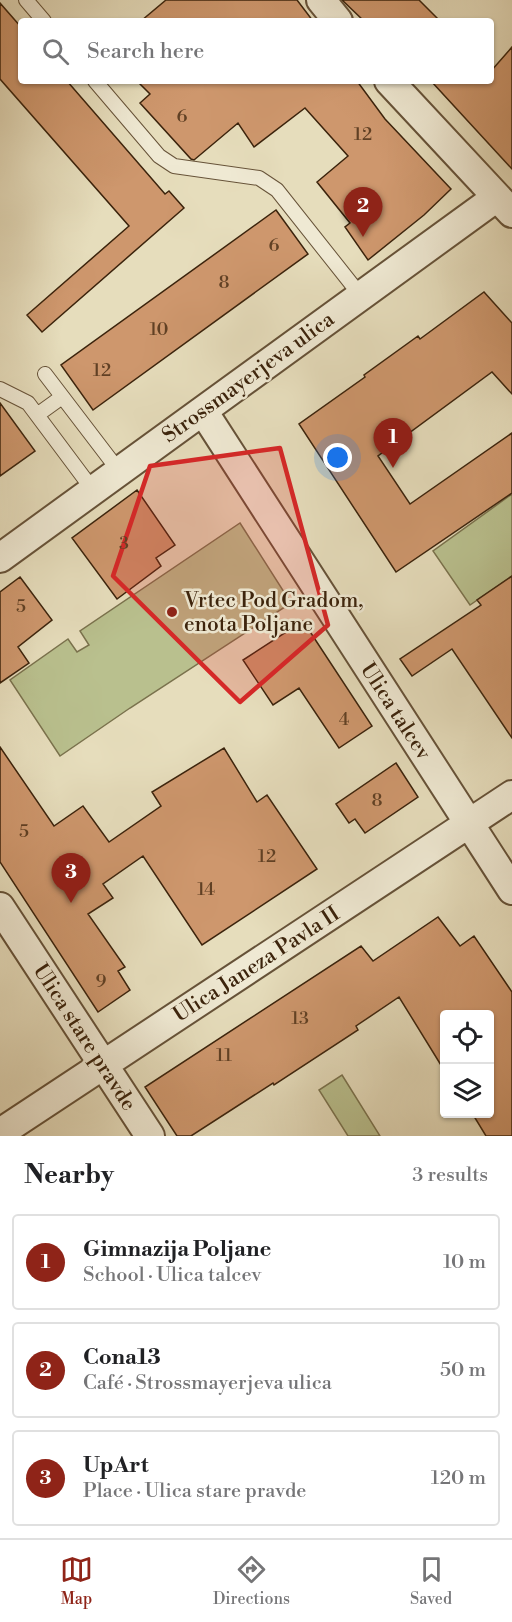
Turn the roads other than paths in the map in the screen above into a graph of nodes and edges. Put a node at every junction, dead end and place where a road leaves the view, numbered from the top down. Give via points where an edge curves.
1 (26, 0) edge
2 (321, 0) edge
3 (41, 18) edge
4 (336, 18) edge
5 (98, 84) edge
6 (392, 84) edge
7 (504, 200) edge
8 (361, 296) junction
9 (45, 374) dead end
10 (0, 389) edge
11 (62, 397) junction
12 (203, 411) junction
13 (37, 415) junction
14 (119, 471) junction
15 (93, 490) junction
16 (0, 558) edge
17 (512, 795) edge
18 (469, 824) junction
19 (512, 890) edge
20 (0, 907) edge
21 (103, 1065) junction
22 (0, 1133) edge
23 (150, 1136) edge

1 - 3 lane
2 - 4 street
5 - 8 lane via 159,156 174,166 259,178 277,190
6 - 7 street
7 - 8 street, Strossmayerjeva ulica
8 - 12 street, Strossmayerjeva ulica
9 - 11 lane
10 - 13 lane via 28,403
11 - 13 lane
11 - 14 lane
12 - 14 street, Strossmayerjeva ulica
12 - 18 street, Ulica talcev
13 - 15 lane
14 - 15 street, Strossmayerjeva ulica
15 - 16 street, Strossmayerjeva ulica
17 - 18 street, Ulica Janeza Pavla II
18 - 19 street, Ulica talcev
18 - 21 street, Ulica Janeza Pavla II
20 - 21 street, Ulica stare pravde
21 - 22 street, Ulica Janeza Pavla II
21 - 23 street, Ulica stare pravde

